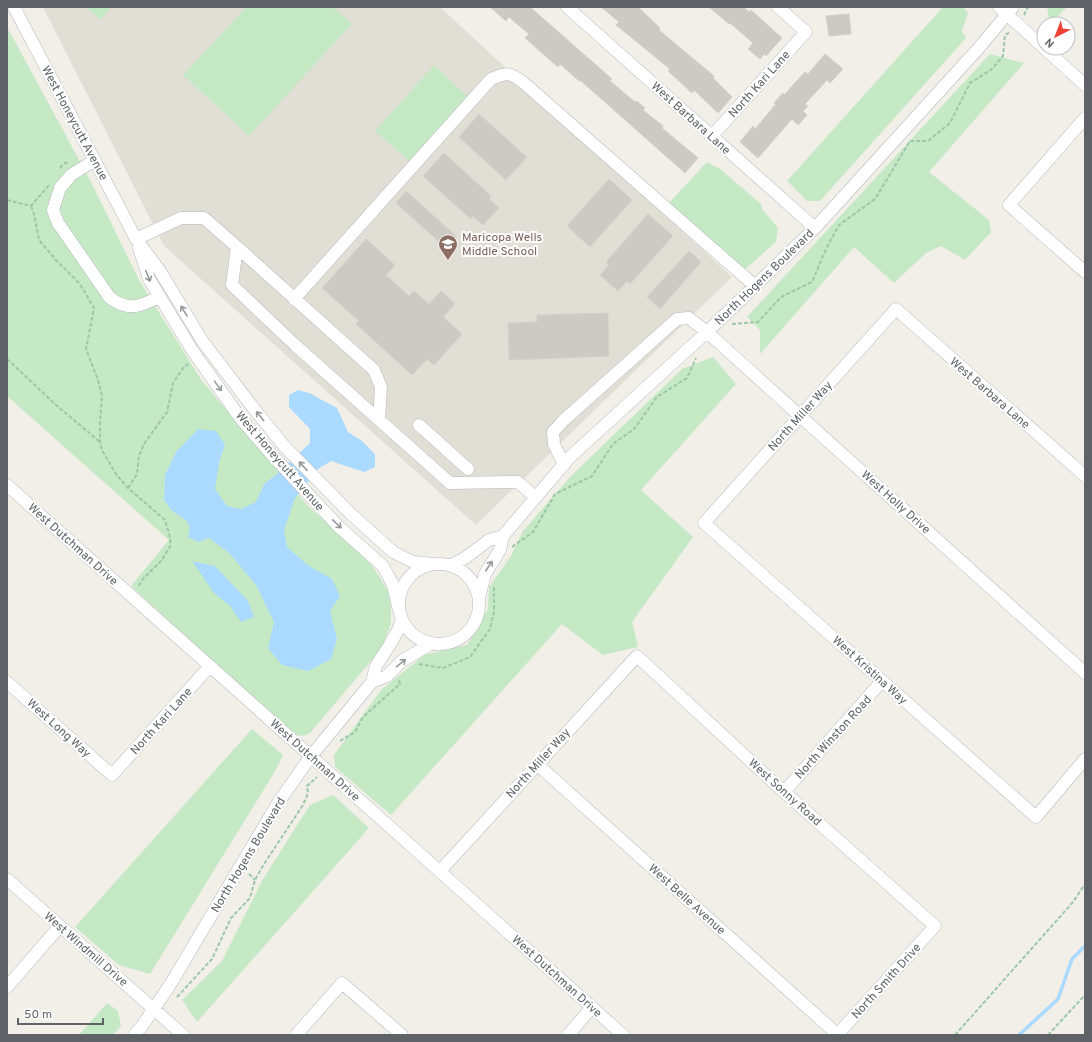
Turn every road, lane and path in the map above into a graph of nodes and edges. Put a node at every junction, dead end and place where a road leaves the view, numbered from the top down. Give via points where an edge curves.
1 (14, 7) edge
2 (567, 7) edge
3 (778, 7) edge
4 (1007, 10) edge
5 (1018, 24) junction
6 (1036, 41) edge
7 (1053, 56) edge
8 (1085, 85) edge
9 (1085, 118) edge
10 (712, 136) junction
11 (95, 160) junction
12 (31, 206) dead end
13 (815, 228) junction
14 (136, 239) junction
15 (237, 247) junction
16 (1085, 272) edge
17 (755, 286) junction
18 (159, 296) junction
19 (294, 299) junction
20 (896, 309) joint
21 (707, 332) junction
22 (716, 341) junction
23 (697, 354) dead end
24 (197, 358) junction
25 (7, 359) edge
26 (800, 416) junction
27 (380, 420) junction
28 (420, 425) dead end
29 (100, 442) junction
30 (564, 465) junction
31 (468, 469) dead end
32 (1084, 473) edge
33 (7, 485) edge
34 (128, 488) junction
35 (535, 497) junction
36 (704, 523) joint
37 (503, 536) junction
38 (511, 548) dead end
39 (434, 564) junction
40 (451, 565) junction
41 (494, 585) dead end
42 (131, 596) junction
43 (479, 598) junction
44 (401, 614) junction
45 (432, 643) junction
46 (637, 656) joint
47 (418, 664) dead end
48 (210, 666) junction
49 (396, 668) junction
50 (1085, 672) edge
51 (7, 682) edge
52 (372, 682) junction
53 (882, 682) junction
54 (337, 742) dead end
55 (311, 756) junction
56 (1085, 759) edge
57 (537, 764) junction
58 (325, 769) junction
59 (112, 775) joint
60 (784, 792) junction
61 (440, 871) junction
62 (7, 879) edge
63 (1085, 884) edge
64 (60, 926) junction
65 (935, 926) joint
66 (7, 987) edge
67 (1085, 994) edge
68 (173, 1001) dead end
69 (592, 1008) junction
70 (154, 1009) junction
71 (134, 1035) edge
72 (183, 1035) edge
73 (296, 1035) edge
74 (402, 1035) edge
75 (568, 1035) edge
76 (623, 1035) edge
77 (837, 1035) edge
78 (955, 1035) edge
79 (1048, 1035) edge

1 - 11 street, West Honeycutt Avenue
2 - 10 street, West Barbara Lane
3 - 10 street, North Kari Lane via 806,32
4 - 5 street
4 - 13 street, North Hogens Boulevard via 977,50
5 - 6 street
5 - 22 path via 1005,36 1003,56 992,69 970,83 950,123 928,141 910,141 875,199 839,225 812,282 781,297 758,322 733,323
7 - 8 street
9 - 16 street via 1009,205
10 - 13 street, West Barbara Lane
11 - 14 street, West Honeycutt Avenue
11 - 18 street via 71,175 60,188 53,210 58,223 110,298 128,307 137,307
12 - 29 path via 39,240 80,284 94,308 86,349 102,396
13 - 17 street, North Hogens Boulevard
14 - 15 street via 181,218 204,218
14 -> 18 street, West Honeycutt Avenue via 148,279
39 -> 14 street, West Honeycutt Avenue via 413,562 393,552 321,485 285,447 203,342 160,271
15 - 19 street
15 - 27 street via 232,285
17 - 19 street via 524,83 514,75 503,74 490,79
17 - 21 street, North Hogens Boulevard
18 - 24 street, West Honeycutt Avenue
19 - 27 street via 374,370 381,387
20 - 26 street, North Miller Way
20 - 32 street, West Barbara Lane
21 - 22 street, West Holly Drive
21 - 30 street, North Hogens Boulevard
21 - 30 street, West Holly Drive via 689,318 677,319 564,420 553,432 554,444
22 - 26 street, West Holly Drive
23 - 38 path via 687,378 657,397 634,429 613,444 592,476 555,494 533,532
24 - 34 path via 184,367 173,383 167,412 144,444 139,456 137,474
24 -> 44 street, West Honeycutt Avenue via 241,419 273,456 338,526 383,566 393,585
25 - 29 path
26 - 36 street, North Miller Way
26 - 50 street, West Holly Drive
27 - 35 street via 450,483 518,482
28 - 31 street
29 - 34 path via 111,466
30 - 35 street, North Hogens Boulevard
33 - 42 street, West Dutchman Drive
34 - 42 path via 164,520 171,544 161,561
35 - 37 street, North Hogens Boulevard
36 - 53 street, West Kristina Way
37 - 40 street, North Hogens Boulevard via 489,540
43 -> 37 street, North Hogens Boulevard via 485,574 500,550
39 - 40 street
39 - 44 street via 411,575 404,585 399,597
40 - 43 street via 470,578
41 - 47 path via 494,612 490,629 470,657 443,668
42 - 48 street, West Dutchman Drive
43 - 45 street via 479,611 475,623 467,633 457,640 444,644
44 - 45 street via 409,630 419,639
44 - 52 street, North Hogens Boulevard via 398,630 376,666
49 -> 45 street, North Hogens Boulevard via 402,661
46 - 57 street, North Miller Way
46 - 60 street, West Sonny Road
48 - 55 street, West Dutchman Drive
48 - 59 street, North Kari Lane
49 - 52 street, North Hogens Boulevard via 387,676
49 - 54 path via 400,684 363,717 355,732
51 - 59 street, West Long Way
52 - 55 street, North Hogens Boulevard
53 - 56 street, West Kristina Way via 1036,817
53 - 60 street, North Winston Road
55 - 58 street, West Dutchman Drive
55 - 70 street, North Hogens Boulevard via 278,804
57 - 61 street, North Miller Way
57 - 77 street, West Belle Avenue
58 - 61 street, West Dutchman Drive
58 - 68 path via 307,786 308,793 303,805 264,864 255,880 250,898 231,918 212,958
60 - 65 street, West Sonny Road
61 - 69 street, West Dutchman Drive
62 - 64 street, West Windmill Drive
63 - 78 path via 1073,902
64 - 66 street
64 - 70 street, West Windmill Drive
65 - 77 street, North Smith Drive
67 - 79 path
69 - 75 street
69 - 76 street, West Dutchman Drive
70 - 71 street, North Hogens Boulevard
70 - 72 street, West Windmill Drive
73 - 74 street via 342,983

